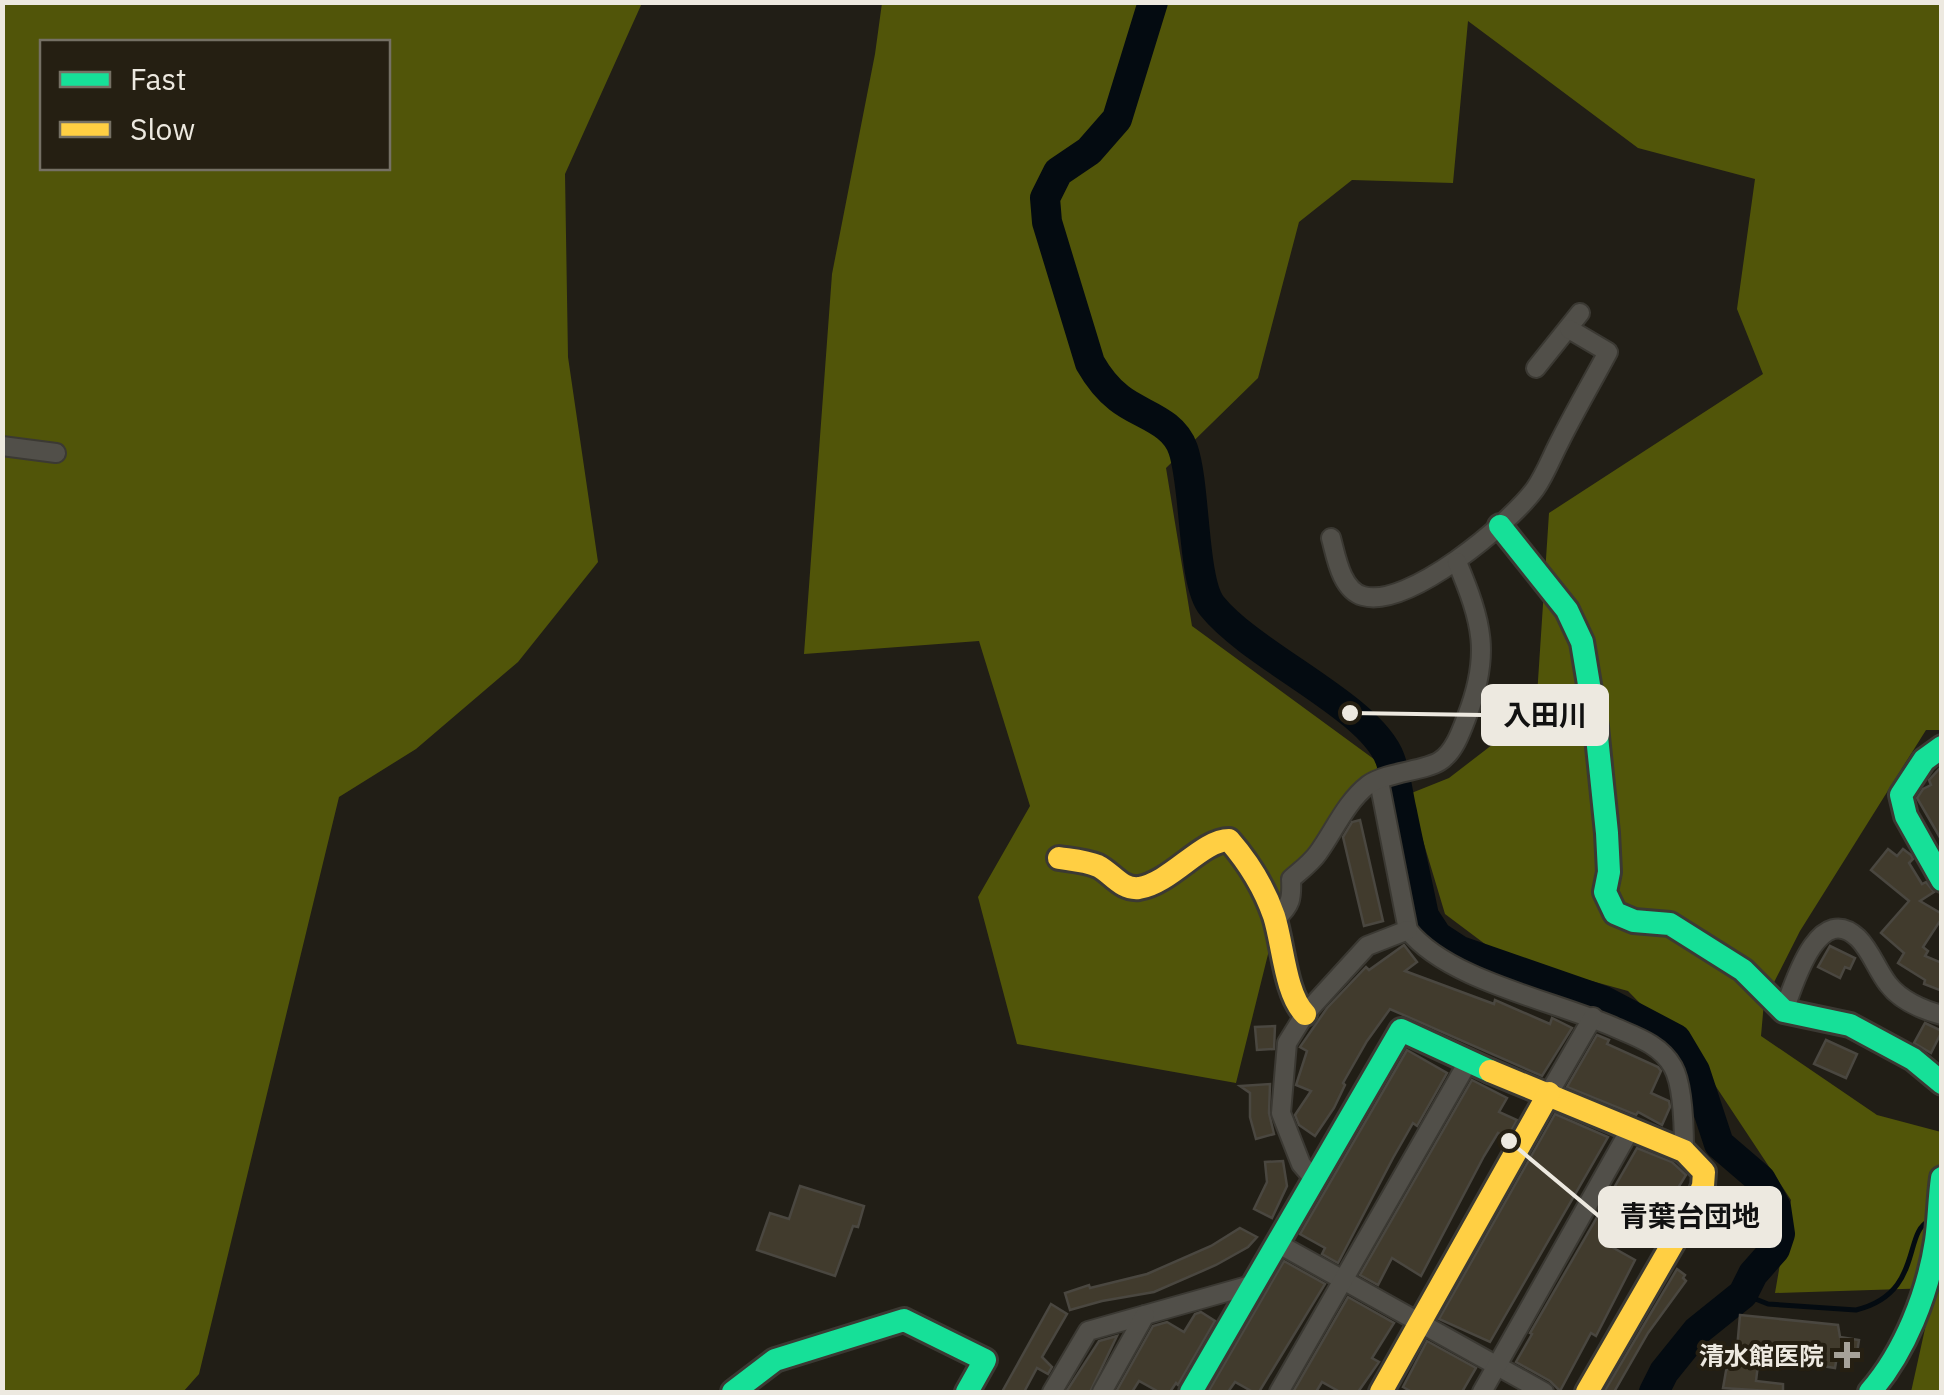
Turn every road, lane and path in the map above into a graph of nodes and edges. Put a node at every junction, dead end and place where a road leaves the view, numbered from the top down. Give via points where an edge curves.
1 (1580, 313) dead end
2 (1568, 329) junction
3 (1536, 368) dead end
4 (2, 446) edge
5 (56, 453) dead end
6 (1500, 526) junction
7 (1330, 538) dead end
8 (1457, 562) junction
9 (1942, 747) edge
10 (1380, 780) junction
11 (1058, 858) dead end
12 (1942, 880) edge
13 (1276, 918) junction
14 (1408, 930) junction
15 (1784, 1011) junction
16 (1305, 1014) junction
17 (1942, 1015) edge
18 (1592, 1017) junction
19 (1468, 1062) junction
20 (1942, 1083) edge
21 (1549, 1093) junction
22 (1631, 1128) junction
23 (1684, 1151) junction
24 (1313, 1178) junction
25 (1942, 1178) edge
26 (1278, 1244) junction
27 (1344, 1280) junction
28 (1251, 1285) junction
29 (1145, 1315) junction
30 (1420, 1323) junction
31 (1497, 1366) junction
32 (733, 1392) edge
33 (967, 1392) edge
34 (1052, 1392) edge
35 (1102, 1392) edge
36 (1190, 1392) edge
37 (1280, 1392) edge
38 (1381, 1392) edge
39 (1482, 1392) edge
40 (1544, 1392) edge
41 (1587, 1392) edge
42 (1870, 1392) edge

1 - 2 street
2 - 3 street
2 - 6 street via 1608,352 1535,488
4 - 5 street
6 - 8 street
6 - 15 street via 1567,610 1582,642 1606,833 1605,892 1616,913 1670,924 1743,970
7 - 8 street via 1342,576 1364,597 1419,583
8 - 10 street via 1483,648 1463,726 1451,750 1432,766
9 - 12 street via 1924,760 1902,795 1906,816
10 - 13 street via 1354,800 1316,857 1290,880 1292,899
10 - 14 street
11 - 13 street via 1084,861 1128,888 1140,888 1228,840
13 - 16 street via 1295,1004
14 - 16 street via 1367,946
14 - 18 street via 1440,961
15 - 17 street via 1811,944 1826,932 1844,930 1861,941 1895,992
15 - 20 street via 1850,1025
16 - 24 street via 1287,1042 1281,1112
18 - 21 street
18 - 23 street via 1652,1044 1674,1068
19 - 21 street
19 - 24 street via 1400,1030
19 - 27 street
21 - 22 street
21 - 30 street
22 - 23 street
22 - 31 street
23 - 41 street via 1704,1172 1703,1186
24 - 26 street
25 - 42 street via 1925,1288 1895,1356
26 - 27 street
26 - 28 street
27 - 30 street
27 - 37 street
28 - 29 street
28 - 36 street
29 - 34 street via 1088,1331
29 - 35 street
30 - 31 street
30 - 38 street
31 - 39 street
31 - 40 street
32 - 33 street via 776,1360 904,1320 985,1360

